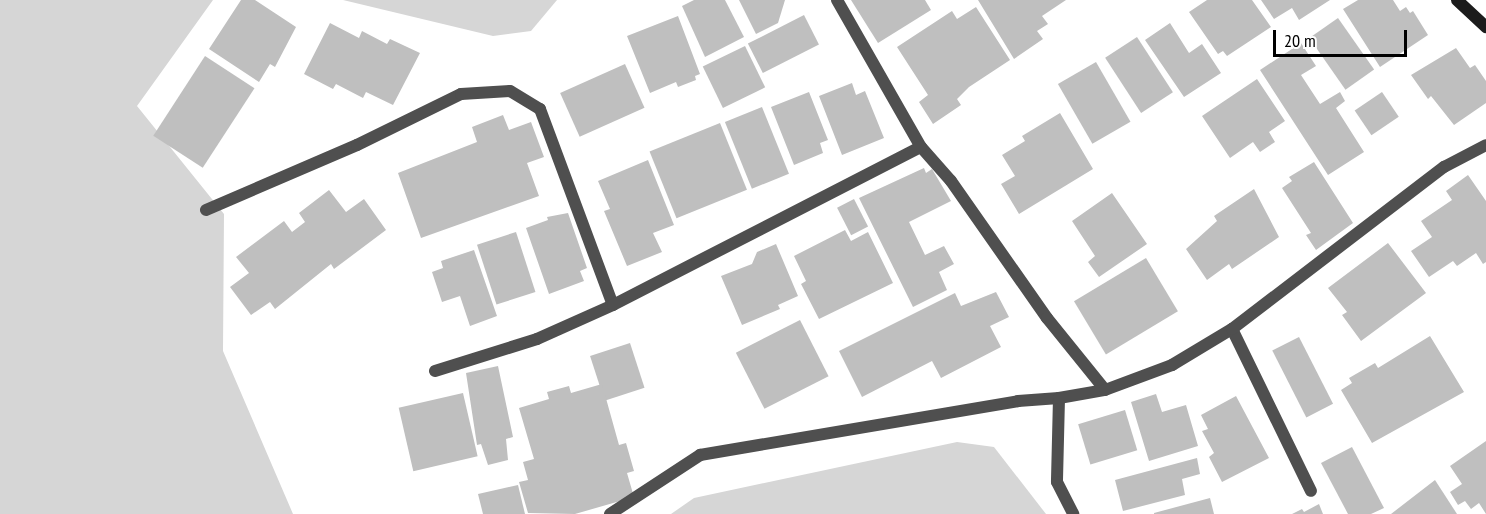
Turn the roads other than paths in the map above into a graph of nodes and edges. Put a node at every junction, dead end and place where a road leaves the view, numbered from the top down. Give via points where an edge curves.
1 (837, 0) edge
2 (1457, 0) edge
3 (1486, 27) edge
4 (1486, 145) edge
5 (921, 147) junction
6 (206, 210) dead end
7 (613, 305) junction
8 (1232, 329) junction
9 (435, 371) dead end
10 (1105, 390) junction
11 (1059, 398) junction
12 (1311, 490) dead end
13 (610, 514) edge
14 (1074, 514) edge

1 - 5 street
2 - 3 main road
4 - 8 street via 1444,167
5 - 7 street
5 - 10 street via 951,181 1047,318
6 - 7 street via 357,145 461,94 510,91 540,109
7 - 9 street via 537,339
8 - 10 street via 1172,365
8 - 12 street
10 - 11 street
11 - 13 street via 1018,401 699,455
11 - 14 street via 1057,482

